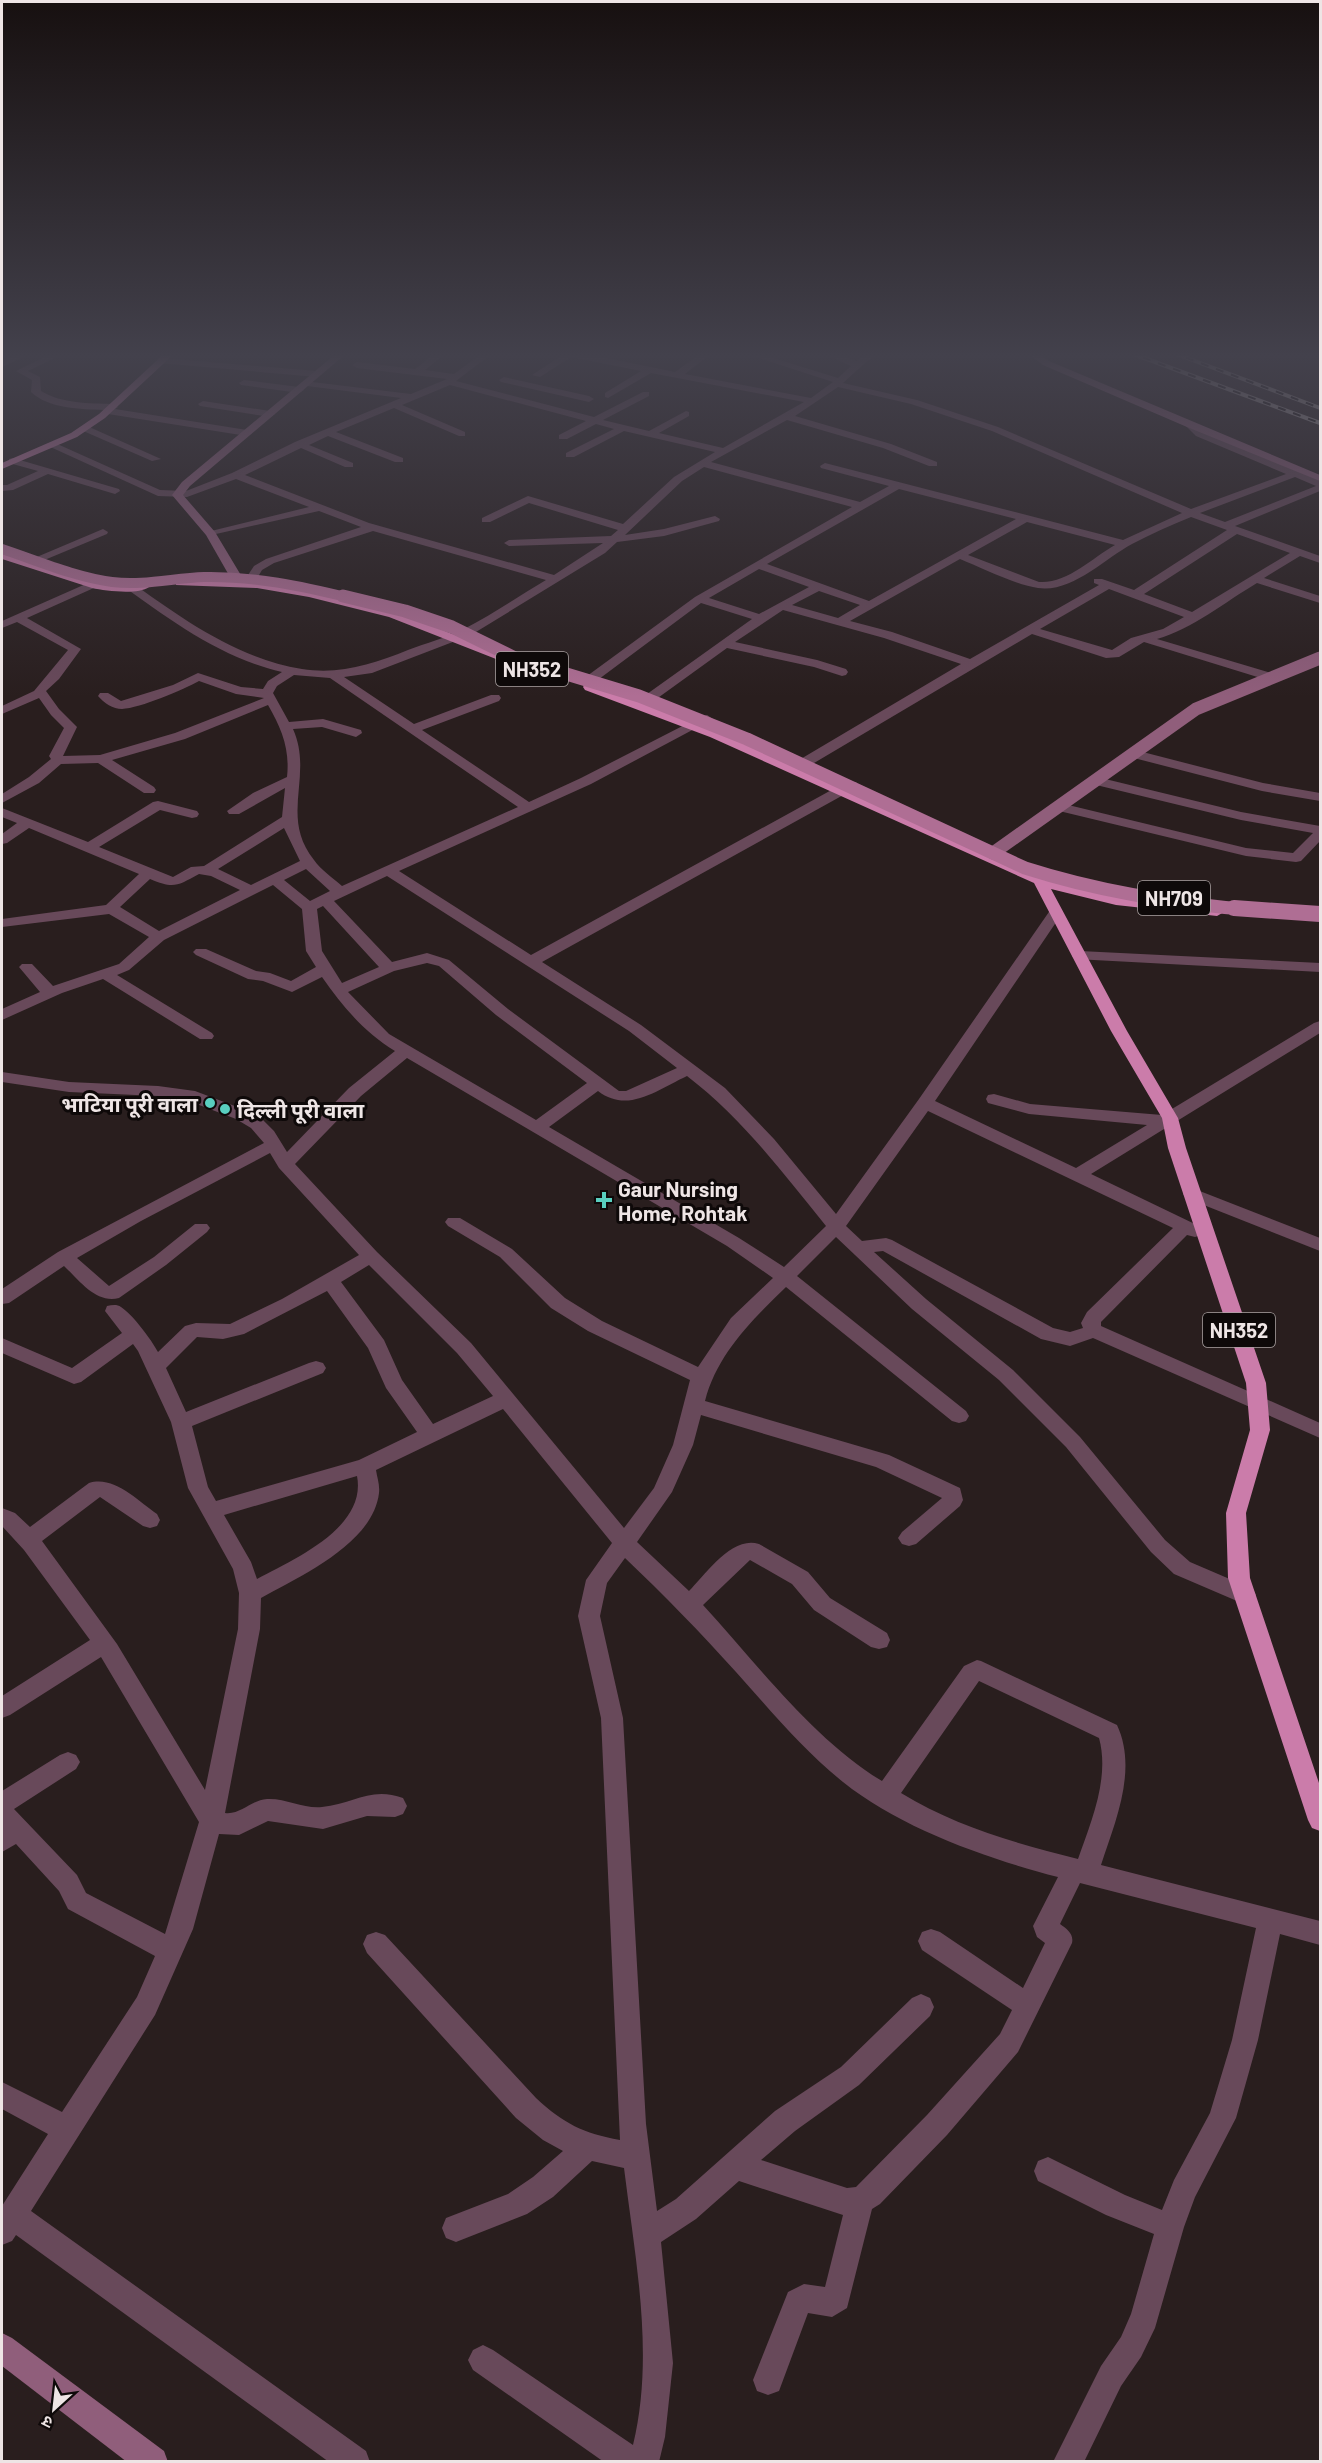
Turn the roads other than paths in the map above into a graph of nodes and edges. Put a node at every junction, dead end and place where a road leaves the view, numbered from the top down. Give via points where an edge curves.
1 (36, 467) edge
2 (100, 467) edge
3 (206, 467) edge
4 (252, 467) edge
5 (697, 467) edge
6 (717, 467) edge
7 (828, 467) edge
8 (1083, 467) edge
9 (1277, 467) edge
10 (1292, 467) edge
11 (47, 471) junction
12 (1294, 474) junction
13 (236, 475) junction
14 (1320, 478) edge
15 (896, 486) junction
16 (1320, 486) edge
17 (2, 488) edge
18 (115, 491) dead end
19 (177, 495) junction
20 (861, 506) junction
21 (319, 507) junction
22 (1190, 513) junction
23 (1026, 518) junction
24 (715, 519) dead end
25 (486, 520) dead end
26 (374, 527) junction
27 (624, 528) junction
28 (1230, 528) junction
29 (103, 532) dead end
30 (211, 534) junction
31 (611, 540) junction
32 (508, 543) dead end
33 (1124, 544) junction
34 (2, 548) edge
35 (1299, 552) junction
36 (2, 555) edge
37 (959, 555) junction
38 (38, 559) junction
39 (1320, 560) edge
40 (758, 564) junction
41 (1076, 573) junction
42 (252, 578) junction
43 (556, 579) junction
44 (1257, 579) junction
45 (236, 581) junction
46 (92, 585) junction
47 (128, 585) junction
48 (1108, 585) junction
49 (818, 586) junction
50 (1135, 595) junction
51 (699, 599) junction
52 (1320, 600) edge
53 (870, 605) junction
54 (781, 606) junction
55 (1195, 617) junction
56 (18, 618) junction
57 (761, 618) junction
58 (841, 621) junction
59 (2, 625) edge
60 (1032, 630) junction
61 (467, 632) junction
62 (1144, 638) junction
63 (453, 639) junction
64 (726, 644) junction
65 (1320, 659) edge
66 (972, 664) junction
67 (291, 672) junction
68 (842, 672) dead end
69 (336, 676) junction
70 (1274, 678) junction
71 (591, 679) junction
72 (40, 693) junction
73 (104, 696) dead end
74 (268, 697) junction
75 (651, 697) junction
76 (495, 698) dead end
77 (2, 710) edge
78 (707, 719) junction
79 (286, 726) junction
80 (693, 726) junction
81 (413, 729) junction
82 (356, 733) dead end
83 (1135, 754) junction
84 (101, 759) junction
85 (58, 760) junction
86 (804, 763) junction
87 (293, 779) junction
88 (1097, 781) junction
89 (845, 788) junction
90 (148, 790) dead end
91 (1320, 797) edge
92 (2, 800) edge
93 (528, 807) junction
94 (1060, 807) junction
95 (2, 812) edge
96 (234, 812) dead end
97 (192, 814) dead end
98 (290, 819) junction
99 (27, 822) junction
100 (1320, 832) edge
101 (2, 840) edge
102 (90, 848) junction
103 (992, 854) junction
104 (308, 863) junction
105 (207, 870) junction
106 (388, 870) junction
107 (148, 873) junction
108 (1036, 874) junction
109 (274, 879) junction
110 (250, 890) junction
111 (340, 892) junction
112 (324, 899) junction
113 (309, 907) junction
114 (1320, 908) edge
115 (110, 909) junction
116 (1056, 912) junction
117 (1320, 916) edge
118 (2, 922) edge
119 (159, 937) junction
120 (201, 952) dead end
121 (1080, 956) junction
122 (530, 962) junction
123 (27, 967) dead end
124 (389, 968) junction
125 (1320, 968) edge
126 (325, 969) junction
127 (105, 974) junction
128 (340, 990) junction
129 (50, 993) junction
130 (2, 1015) edge
131 (1320, 1026) edge
132 (206, 1036) dead end
133 (406, 1052) junction
134 (688, 1069) junction
135 (2, 1077) edge
136 (598, 1083) junction
137 (994, 1099) dead end
138 (925, 1103) junction
139 (1167, 1120) junction
140 (538, 1128) junction
141 (279, 1154) junction
142 (1077, 1175) junction
143 (1192, 1194) junction
144 (454, 1222) dead end
145 (1185, 1226) junction
146 (836, 1227) junction
147 (201, 1228) dead end
148 (1207, 1237) junction
149 (1320, 1245) edge
150 (858, 1248) junction
151 (64, 1256) junction
152 (371, 1256) junction
153 (784, 1276) junction
154 (329, 1280) junction
155 (2, 1298) edge
156 (114, 1311) dead end
157 (1094, 1331) junction
158 (135, 1333) junction
159 (2, 1344) edge
160 (156, 1367) junction
161 (316, 1368) dead end
162 (701, 1377) junction
163 (507, 1398) junction
164 (1258, 1404) junction
165 (694, 1405) junction
166 (959, 1416) dead end
167 (181, 1422) junction
168 (1320, 1431) edge
169 (430, 1435) junction
170 (365, 1466) junction
171 (211, 1511) junction
172 (2, 1516) edge
173 (150, 1520) dead end
174 (909, 1538) dead end
175 (28, 1540) junction
176 (625, 1544) junction
177 (250, 1593) junction
178 (1245, 1595) junction
179 (689, 1605) junction
180 (879, 1640) dead end
181 (103, 1644) junction
182 (2, 1708) edge
183 (68, 1762) dead end
184 (885, 1796) junction
185 (2, 1804) edge
186 (396, 1806) dead end
187 (1320, 1820) edge
188 (211, 1821) junction
189 (6, 1828) edge
190 (1080, 1871) junction
191 (1270, 1920) junction
192 (1320, 1933) edge
193 (931, 1941) dead end
194 (376, 1944) dead end
195 (171, 1950) junction
196 (1028, 2006) junction
197 (921, 2007) dead end
198 (2, 2095) edge
199 (68, 2129) junction
200 (586, 2148) junction
201 (636, 2156) junction
202 (736, 2166) junction
203 (1048, 2171) dead end
204 (860, 2200) junction
205 (7, 2223) edge
206 (1170, 2227) junction
207 (456, 2228) dead end
208 (646, 2235) junction
209 (2, 2348) edge
210 (483, 2360) dead end
211 (768, 2380) dead end
212 (153, 2462) edge
213 (355, 2462) edge
214 (631, 2462) edge
215 (644, 2462) edge
216 (1068, 2462) edge

1 - 11 street
2 - 19 street via 158,493
3 - 19 street
4 - 13 street
5 - 27 street via 656,497
6 - 20 street
7 - 15 street
8 - 22 street
9 - 12 street
10 - 14 street
11 - 17 street
11 - 18 street
12 - 16 street
12 - 22 street
13 - 19 street
13 - 21 street
15 - 20 street
15 - 23 street
16 - 28 street
19 - 30 street
20 - 40 street
21 - 26 street
21 - 30 street
22 - 28 street
22 - 33 street
23 - 33 street
23 - 37 street
24 - 31 street via 673,533
25 - 27 street via 528,499
26 - 42 street via 270,561 258,568
26 - 43 street
27 - 31 street
28 - 35 street
28 - 50 street
29 - 38 street
30 - 45 street
31 - 32 street
31 - 43 street
33 - 41 street
34 - 38 highway, NH352
34 - 103 main road, bridge via 112,582 203,577 253,579 302,586 405,611 452,627 517,658 639,696 747,739
35 - 39 street
35 - 44 street
36 - 46 highway, NH352
37 - 41 street via 1043,587
37 - 53 street
38 - 47 highway, NH352 via 101,581
40 - 49 street
40 - 51 street
41 - 48 street
42 - 45 highway, NH352
42 - 61 highway, NH352 via 403,608
43 - 61 street
44 - 52 street
44 - 55 street
45 - 47 highway, NH352
45 - 63 highway, NH352 via 393,614
46 - 47 highway, NH352
46 - 56 street
47 - 67 street via 211,640
48 - 50 street
48 - 60 street
49 - 53 street
49 - 54 street
50 - 55 street
51 - 57 street
51 - 71 street
53 - 58 street
54 - 57 street
54 - 58 street
55 - 62 street via 1162,634
56 - 59 street
56 - 72 street via 75,649 55,676 40,688
57 - 64 street
58 - 66 street
60 - 62 street via 1111,655
60 - 66 street
61 - 63 street
61 - 71 highway, NH352
62 - 70 street
63 - 69 street via 368,670
63 - 80 highway, NH352
64 - 68 street
64 - 75 street
65 - 70 street
65 - 103 street, bridge via 1196,709
66 - 86 street
67 - 69 street
67 - 74 street via 272,684
69 - 81 street
70 - 83 street via 1206,705
71 - 75 highway, NH352
72 - 77 street
72 - 85 street via 71,727 56,756
73 - 74 street via 122,705 198,677
74 - 79 street
74 - 84 street via 180,736
75 - 78 highway, NH352
76 - 81 street
78 - 80 street
78 - 86 highway, NH352
79 - 82 street via 323,723
79 - 87 street via 295,761
80 - 89 highway, NH352
80 - 93 street
81 - 93 street
83 - 88 street
83 - 91 street via 1262,787
84 - 85 street
84 - 90 street
85 - 92 street
86 - 89 highway, NH352
87 - 96 street
87 - 98 street
88 - 94 street
88 - 100 street
89 - 103 highway, NH352
89 - 122 street
93 - 106 street
94 - 100 street via 1236,850 1288,858 1296,858
94 - 103 street
95 - 99 street
97 - 102 street via 158,805
98 - 104 street via 292,834
98 - 105 street
99 - 101 street
99 - 102 street
102 - 107 street
103 - 108 highway, NH352
103 - 117 main road, bridge via 1058,880 1126,896
104 - 109 street
104 - 111 street
105 - 107 street via 196,870 174,882
105 - 110 street
106 - 111 street
106 - 122 street
107 - 115 street
108 - 114 highway, NH709 via 1149,896
108 - 116 highway, NH352
108 - 117 highway, NH709 via 1102,899 1150,908
109 - 110 street
109 - 113 street
110 - 119 street
111 - 112 street
112 - 113 street
112 - 124 street
113 - 126 street via 314,951
115 - 118 street
115 - 119 street
116 - 121 highway, NH352
116 - 138 street
119 - 127 street via 132,962
120 - 126 street via 253,976 265,976 292,987
121 - 125 street
121 - 139 highway, NH352
122 - 134 street via 635,1028
123 - 129 street
124 - 128 street
124 - 136 street via 427,958 444,963 502,1012
126 - 128 street
127 - 129 street
127 - 132 street
128 - 133 street via 361,1016
129 - 130 street
131 - 139 street
133 - 140 street
133 - 141 street
134 - 136 street via 626,1097 614,1095
134 - 146 street via 719,1092 768,1143
135 - 141 street via 69,1088 189,1095 242,1115 268,1135
136 - 140 street
137 - 139 street via 1029,1109
138 - 142 street
138 - 146 street
139 - 142 street
139 - 143 highway, NH352
140 - 153 street
141 - 151 street via 127,1219
141 - 152 street
142 - 145 street
143 - 148 highway, NH352
143 - 149 street
144 - 162 street via 518,1262 548,1293 595,1326
145 - 148 street
145 - 157 street via 1094,1317 1090,1323
146 - 150 street
146 - 153 street
147 - 151 street via 112,1293 105,1292
148 - 164 highway, NH352 via 1256,1383
150 - 157 street via 886,1244 1048,1334 1070,1339
150 - 178 street via 1014,1383 1072,1442 1158,1546 1182,1568
151 - 155 street
152 - 154 street
152 - 163 street via 449,1333
153 - 162 street via 738,1323
153 - 166 street
154 - 160 street via 236,1329 225,1333 190,1331
154 - 169 street via 377,1345 393,1383
156 - 158 street
157 - 164 street
158 - 159 street via 74,1377
158 - 160 street
160 - 167 street
161 - 167 street
162 - 165 street
163 - 169 street
163 - 176 street
164 - 168 street
164 - 178 highway, NH352 via 1260,1430 1236,1513 1239,1578
165 - 174 street via 882,1461 953,1494 953,1500
165 - 176 street via 683,1445 662,1492
167 - 171 street via 198,1488
169 - 170 street
170 - 171 street
170 - 177 street via 369,1492 354,1525 339,1541
171 - 177 street via 243,1568
172 - 175 street
173 - 175 street via 108,1490 96,1488
175 - 181 street via 65,1585
176 - 179 street
176 - 201 street via 597,1580 589,1616 612,1718
177 - 188 street via 249,1629
178 - 187 highway, NH352
179 - 180 street via 739,1555 751,1550 800,1578 822,1604
179 - 184 street via 809,1737 853,1776
181 - 182 street
181 - 188 street
183 - 185 street
184 - 190 street via 921,1818 1013,1854
184 - 190 street via 972,1673 981,1671 1109,1732 1111,1798
186 - 188 street via 375,1802 322,1818 303,1818 266,1809 241,1824
188 - 195 street
189 - 195 street via 68,1883 77,1901
190 - 191 street
190 - 196 street via 1046,1926 1058,1936 1059,1943
191 - 192 street
191 - 206 street via 1245,2040 1222,2118 1184,2190
193 - 196 street
194 - 200 street via 526,2108 565,2140
195 - 199 street via 146,2006
196 - 204 street via 1009,2043 994,2061 870,2194
197 - 202 street via 850,2076 785,2121
198 - 199 street
199 - 205 street
200 - 201 street
200 - 207 street via 543,2187 517,2204
201 - 208 street
202 - 204 street via 847,2202
202 - 208 street via 686,2209
203 - 206 street
204 - 211 street via 837,2298 831,2303 804,2298 798,2302
205 - 213 street
206 - 216 street via 1145,2318
208 - 215 street via 658,2363
209 - 212 street
210 - 214 street

